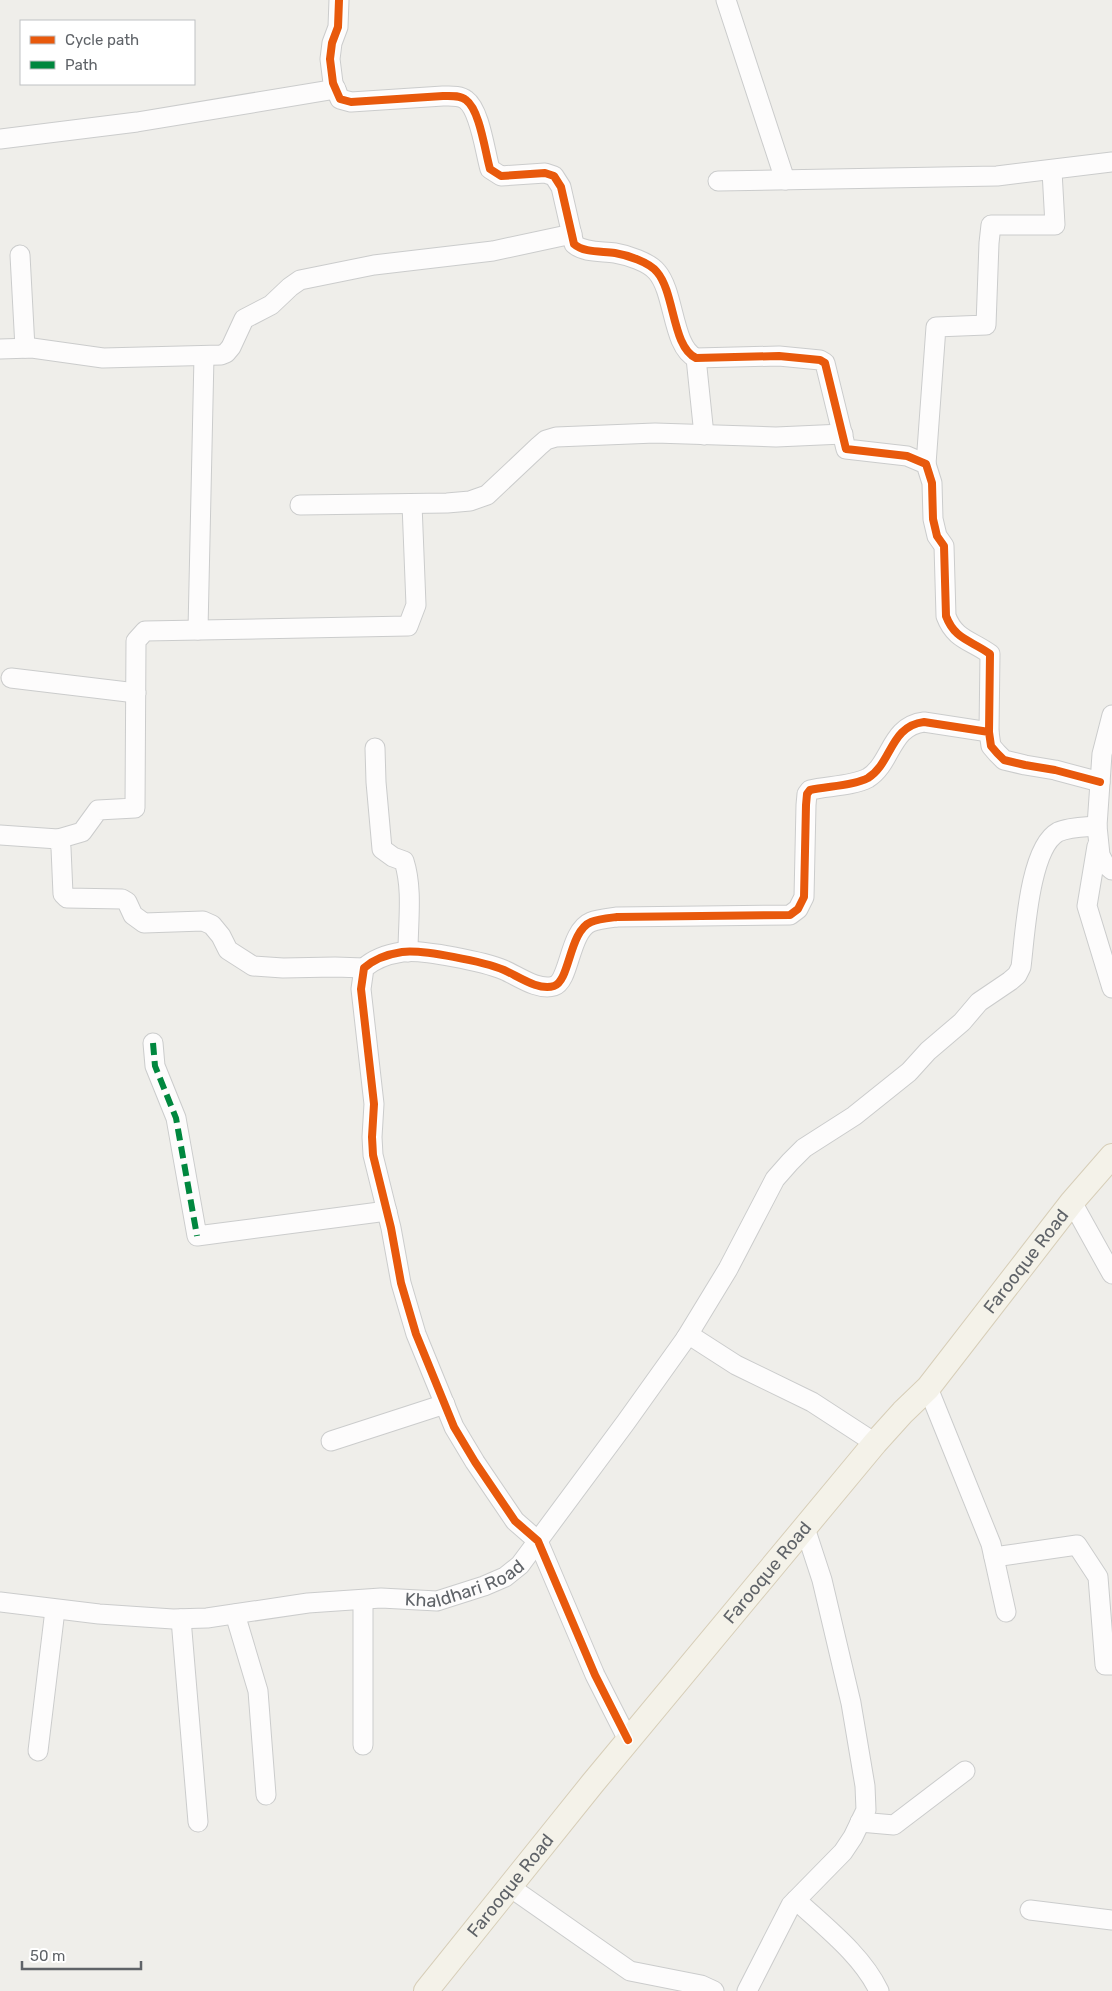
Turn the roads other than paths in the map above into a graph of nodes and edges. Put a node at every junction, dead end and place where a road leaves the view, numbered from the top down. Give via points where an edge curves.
1 (339, 0) edge
2 (726, 0) edge
3 (336, 89) junction
4 (0, 139) edge
5 (1112, 162) edge
6 (1052, 171) junction
7 (786, 180) junction
8 (718, 182) dead end
9 (572, 234) junction
10 (20, 255) dead end
11 (25, 348) junction
12 (0, 349) edge
13 (204, 356) junction
14 (696, 358) junction
15 (843, 434) junction
16 (704, 435) junction
17 (926, 464) junction
18 (412, 504) junction
19 (300, 505) dead end
20 (198, 630) junction
21 (11, 678) dead end
22 (136, 693) junction
23 (1112, 715) edge
24 (989, 732) junction
25 (376, 748) dead end
26 (1100, 782) junction
27 (1097, 826) junction
28 (0, 836) edge
29 (58, 839) junction
30 (1098, 846) junction
31 (1112, 870) edge
32 (408, 952) junction
33 (364, 968) junction
34 (1112, 988) edge
35 (153, 1043) dead end
36 (1112, 1156) edge
37 (1072, 1202) junction
38 (387, 1211) junction
39 (1112, 1274) edge
40 (686, 1338) junction
41 (928, 1388) junction
42 (445, 1404) junction
43 (332, 1441) dead end
44 (875, 1443) junction
45 (805, 1528) junction
46 (538, 1541) junction
47 (994, 1557) junction
48 (363, 1600) junction
49 (0, 1602) edge
50 (55, 1610) junction
51 (1006, 1612) dead end
52 (236, 1614) junction
53 (181, 1619) junction
54 (1112, 1665) edge
55 (628, 1740) junction
56 (363, 1745) dead end
57 (38, 1751) dead end
58 (966, 1771) dead end
59 (266, 1795) dead end
60 (198, 1822) dead end
61 (860, 1822) junction
62 (510, 1887) junction
63 (796, 1900) junction
64 (1030, 1910) dead end
65 (1112, 1919) edge
66 (426, 1991) edge
67 (714, 1991) edge
68 (747, 1991) edge
69 (879, 1991) edge

1 - 3 street via 338,27 330,59
2 - 7 street
3 - 4 street via 137,122
3 - 9 street via 340,99 351,102 443,96 466,100 477,120 490,169 501,176 545,173 554,176 561,187
5 - 6 street
6 - 7 street via 997,176
6 - 17 street via 1054,225 991,225 986,325 936,327
7 - 8 street
9 - 13 street via 493,251 374,265 300,280 271,305 244,319 226,353
9 - 14 street via 579,249 617,254 656,270 665,283 682,343 689,355
10 - 11 street
11 - 12 street
11 - 13 street via 103,358
13 - 20 street
14 - 15 street via 780,356 820,360 825,363
14 - 16 street
15 - 16 street via 776,437
15 - 17 street via 846,449 907,456
16 - 18 street via 655,433 556,437 546,440 487,495 470,501
17 - 24 street via 932,483 937,536 944,546 946,616 956,634 990,654
18 - 19 street
18 - 20 street via 416,605 408,626
20 - 22 street via 145,631 136,641
21 - 22 street
22 - 29 street via 135,808 98,810 82,832
23 - 26 street via 1102,754
24 - 26 street via 992,746 1004,760
24 - 32 street via 914,723 900,735 869,777 810,790 806,805 804,897 798,909 790,915 617,917 591,922 573,944 562,981 555,986 540,986 502,969 465,960
25 - 32 street via 382,849 404,861 407,871
26 - 27 street
27 - 30 street
27 - 40 street, Khaldhari Road via 1058,832 1043,850 1027,906 1021,967 1017,975 979,1002 962,1022 874,1102 804,1148 790,1162 775,1180 728,1269
28 - 29 street
29 - 33 street via 63,894 67,898 122,899 133,915 144,923 203,921 222,936 228,950 253,966
30 - 31 street via 1104,863
30 - 34 street via 1087,906
32 - 33 street via 382,958
33 - 38 street via 361,989 374,1104 372,1137
35 - 38 street via 155,1066 176,1118 197,1236
36 - 37 main road, Farooque Road
37 - 39 street
37 - 41 main road, Farooque Road
38 - 42 street via 409,1312
40 - 44 street via 694,1338 754,1374 812,1402
40 - 46 street, Khaldhari Road
41 - 44 main road, Farooque Road
41 - 47 street
42 - 43 street
42 - 46 street via 454,1428 497,1496 515,1522
44 - 45 main road, Farooque Road
45 - 55 main road, Farooque Road
45 - 61 street via 822,1580 851,1703 865,1786 866,1810
46 - 48 street, Khaldhari Road via 520,1565 505,1577 484,1586 437,1600
46 - 55 street via 595,1675
47 - 51 street
47 - 54 street via 1077,1545 1098,1577 1106,1665
48 - 52 street, Khaldhari Road via 308,1603
48 - 56 street
49 - 50 street, Khaldhari Road
50 - 53 street, Khaldhari Road
50 - 57 street
52 - 53 street, Khaldhari Road
52 - 59 street via 258,1691
53 - 60 street
55 - 62 main road, Farooque Road
58 - 61 street via 894,1825
61 - 63 street via 843,1852
62 - 66 main road, Farooque Road
62 - 67 street via 630,1971 701,1984
63 - 68 street via 777,1930
63 - 69 street via 863,1966
64 - 65 street

